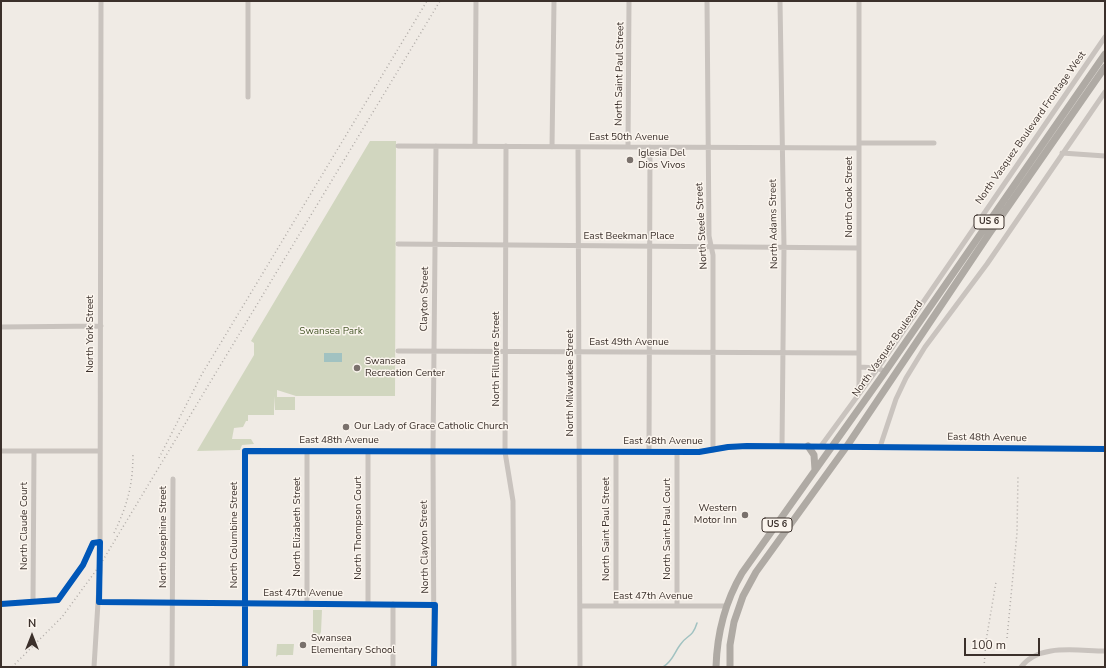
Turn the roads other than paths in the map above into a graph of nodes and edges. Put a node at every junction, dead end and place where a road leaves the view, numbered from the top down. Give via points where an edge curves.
1 (101, 1) edge
2 (248, 1) edge
3 (476, 1) edge
4 (554, 1) edge
5 (629, 1) edge
6 (707, 1) edge
7 (780, 1) edge
8 (859, 1) edge
9 (1105, 37) edge
10 (1105, 54) edge
11 (1105, 67) edge
12 (1105, 92) edge
13 (248, 97) dead end
14 (934, 143) dead end
15 (859, 145) junction
16 (398, 146) dead end
17 (436, 146) junction
18 (475, 146) junction
19 (506, 146) junction
20 (552, 147) junction
21 (578, 147) junction
22 (628, 147) junction
23 (650, 147) junction
24 (708, 147) junction
25 (782, 148) junction
26 (1062, 153) junction
27 (1105, 156) edge
28 (398, 244) dead end
29 (435, 244) junction
30 (506, 245) junction
31 (579, 246) junction
32 (649, 246) junction
33 (711, 246) junction
34 (784, 247) junction
35 (859, 248) junction
36 (101, 326) junction
37 (1, 327) edge
38 (398, 351) dead end
39 (434, 351) junction
40 (506, 351) junction
41 (579, 352) junction
42 (650, 352) junction
43 (713, 353) junction
44 (782, 353) junction
45 (859, 353) junction
46 (859, 367) junction
47 (878, 368) junction
48 (885, 372) junction
49 (859, 392) junction
50 (782, 446) junction
51 (808, 446) junction
52 (821, 446) junction
53 (832, 446) junction
54 (846, 446) junction
55 (880, 447) junction
56 (1105, 449) edge
57 (713, 450) junction
58 (1, 451) edge
59 (34, 451) junction
60 (100, 451) junction
61 (245, 451) joint
62 (306, 451) junction
63 (368, 451) junction
64 (433, 452) junction
65 (505, 452) junction
66 (580, 452) junction
67 (616, 452) junction
68 (649, 452) junction
69 (677, 452) junction
70 (815, 470) junction
71 (173, 479) dead end
72 (100, 542) junction
73 (33, 601) junction
74 (99, 602) junction
75 (173, 603) junction
76 (244, 603) junction
77 (1, 604) edge
78 (307, 604) junction
79 (368, 604) junction
80 (393, 604) junction
81 (434, 604) junction
82 (580, 606) junction
83 (616, 606) junction
84 (677, 606) junction
85 (726, 606) junction
86 (1105, 651) edge
87 (94, 667) edge
88 (172, 667) edge
89 (245, 667) edge
90 (393, 667) edge
91 (434, 667) edge
92 (514, 667) edge
93 (580, 667) edge
94 (716, 667) edge
95 (730, 667) edge
96 (1021, 667) edge

1 - 36 street, North York Street
2 - 13 street
3 - 18 street
4 - 20 street
5 - 22 street, North Saint Paul Street
6 - 24 street, North Steele Street
7 - 25 street, North Adams Street
8 - 15 street, North Cook Street
9 - 47 street, North Vasquez Boulevard Frontage West
10 - 48 highway, North Vasquez Boulevard / US 6
11 - 54 highway, North Vasquez Boulevard / US 6 via 998,220
12 - 26 street
14 - 15 street, East 50th Avenue
15 - 25 street, East 50th Avenue
15 - 35 street, North Cook Street
16 - 17 street, East 50th Avenue
17 - 18 street, East 50th Avenue
17 - 29 street, Clayton Street
18 - 19 street, East 50th Avenue
19 - 20 street, East 50th Avenue
19 - 30 street, North Fillmore Street
20 - 21 street, East 50th Avenue
21 - 22 street, East 50th Avenue
21 - 31 street, North Milwaukee Street
22 - 23 street, East 50th Avenue
23 - 24 street, East 50th Avenue
23 - 32 street
24 - 25 street, East 50th Avenue
24 - 33 street, North Steele Street
25 - 34 street, North Adams Street
26 - 27 street
26 - 55 street via 925,347 896,399
28 - 29 street, East Beekman Place
29 - 30 street, East Beekman Place
29 - 39 street, Clayton Street
30 - 31 street, East Beekman Place
30 - 40 street, North Fillmore Street
31 - 32 street, East Beekman Place
31 - 41 street, North Milwaukee Street
32 - 33 street, East Beekman Place
32 - 42 street
33 - 34 street, East Beekman Place
33 - 43 street, North Steele Street
34 - 35 street, East Beekman Place
34 - 44 street, North Adams Street
35 - 45 street, North Cook Street
36 - 37 street
36 - 60 street, North York Street
38 - 39 street, East 49th Avenue
39 - 40 street, East 49th Avenue
39 - 64 street, Clayton Street
40 - 41 street, East 49th Avenue
40 - 65 street, North Fillmore Street
41 - 42 street, East 49th Avenue
41 - 66 street, North Milwaukee Street
42 - 43 street, East 49th Avenue
42 - 68 street
43 - 44 street, East 49th Avenue
43 - 57 street, North Steele Street
44 - 45 street, East 49th Avenue
44 - 50 street, North Adams Street
45 - 46 street, North Cook Street
46 - 47 street
46 - 49 street, North Cook Street
47 - 48 street
47 - 49 street, North Vasquez Boulevard Frontage West
48 - 53 highway, North Vasquez Boulevard / US 6
49 - 52 street, North Vasquez Boulevard Frontage West
50 - 51 street, East 48th Avenue
50 - 57 street, East 48th Avenue via 732,446
51 - 52 street, East 48th Avenue
51 - 70 highway via 814,455
52 - 53 street, East 48th Avenue
53 - 54 street, East 48th Avenue
53 - 70 highway, North Vasquez Boulevard / US 6
54 - 55 street, East 48th Avenue
54 - 95 highway, North Vasquez Boulevard / US 6 via 746,588 733,626
55 - 56 street, East 48th Avenue
57 - 69 street, East 48th Avenue
58 - 59 street
59 - 60 street
59 - 73 street, North Claude Court
60 - 72 street, North York Street
61 - 62 street, East 48th Avenue
61 - 76 street, North Columbine Street
62 - 63 street, East 48th Avenue
62 - 78 street, North Elizabeth Street
63 - 64 street, East 48th Avenue
63 - 79 street, North Thompson Court
64 - 65 street, East 48th Avenue
64 - 81 street, North Clayton Street
65 - 66 street, East 48th Avenue
65 - 92 street, North Fillmore Street via 513,501
66 - 67 street, East 48th Avenue
66 - 82 street, North Milwaukee Street
67 - 68 street, East 48th Avenue
67 - 83 street, North Saint Paul Street
68 - 69 street, East 48th Avenue
69 - 84 street, North Saint Paul Court
70 - 85 highway, North Vasquez Boulevard / US 6 via 742,573
71 - 75 street, North Josephine Street
72 - 73 street via 93,543 83,565 60,599
72 - 74 street, North York Street
73 - 77 street
74 - 75 street, East 47th Avenue
74 - 87 street, North York Street
75 - 76 street, East 47th Avenue
75 - 88 street, North Josephine Street
76 - 78 street, East 47th Avenue
76 - 89 street, North Columbine Street
78 - 79 street, East 47th Avenue
79 - 80 street, East 47th Avenue
80 - 81 street, East 47th Avenue
80 - 90 street
81 - 91 street, North Clayton Street
82 - 83 street, East 47th Avenue
82 - 93 street, North Milwaukee Street
83 - 84 street, East 47th Avenue
84 - 85 street, East 47th Avenue
85 - 94 highway, North Vasquez Boulevard / US 6 via 719,633
86 - 96 street via 1049,651 1028,658

